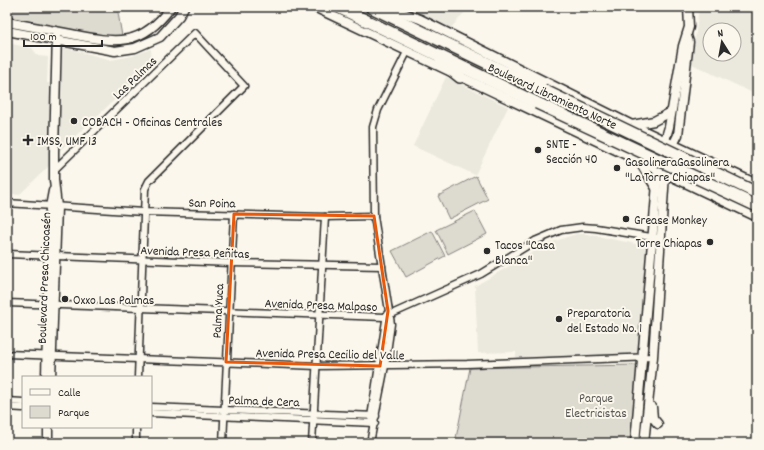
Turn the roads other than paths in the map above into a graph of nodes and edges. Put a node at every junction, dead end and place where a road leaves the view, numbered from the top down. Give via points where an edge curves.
1 (171, 7) edge
2 (178, 7) edge
3 (184, 7) edge
4 (314, 7) edge
5 (338, 7) edge
6 (371, 7) edge
7 (387, 7) edge
8 (395, 7) edge
9 (688, 7) edge
10 (420, 19) junction
11 (7, 22) edge
12 (7, 31) edge
13 (57, 36) junction
14 (687, 36) junction
15 (129, 39) junction
16 (420, 46) junction
17 (407, 52) junction
18 (460, 77) junction
19 (671, 112) junction
20 (632, 125) junction
21 (678, 135) junction
22 (667, 146) junction
23 (692, 153) junction
24 (638, 161) junction
25 (54, 170) junction
26 (661, 172) junction
27 (680, 181) junction
28 (757, 184) edge
29 (660, 189) junction
30 (757, 193) edge
31 (7, 203) edge
32 (757, 206) edge
33 (54, 207) junction
34 (143, 212) junction
35 (234, 214) junction
36 (374, 216) junction
37 (325, 217) junction
38 (757, 217) edge
39 (656, 238) junction
40 (7, 254) edge
41 (52, 255) junction
42 (142, 260) junction
43 (231, 263) junction
44 (322, 266) junction
45 (382, 266) junction
46 (7, 303) edge
47 (51, 306) junction
48 (140, 307) junction
49 (228, 311) junction
50 (318, 315) junction
51 (388, 315) junction
52 (7, 354) edge
53 (49, 355) junction
54 (643, 356) junction
55 (653, 357) junction
56 (139, 358) junction
57 (226, 362) junction
58 (317, 366) junction
59 (382, 366) junction
60 (46, 376) edge
61 (51, 376) edge
62 (138, 376) edge
63 (649, 398) junction
64 (7, 401) edge
65 (22, 402) edge
66 (7, 407) edge
67 (152, 407) edge
68 (22, 408) edge
69 (152, 413) edge
70 (224, 413) junction
71 (374, 415) junction
72 (313, 416) junction
73 (373, 424) junction
74 (658, 424) dead end
75 (48, 428) edge
76 (136, 428) edge
77 (48, 443) edge
78 (136, 443) edge
79 (223, 443) edge
80 (312, 443) edge
81 (370, 443) edge
82 (635, 443) edge
83 (644, 443) edge

1 - 15 main road via 156,26
2 - 15 main road via 158,31 148,36
3 - 13 main road via 160,37 135,48 108,51
4 - 17 main road
5 - 16 highway, Boulevard Libramiento Norte
6 - 30 highway, Boulevard Libramiento Norte, bridge
7 - 10 main road
8 - 10 main road
9 - 14 main road
10 - 20 main road
11 - 13 main road
12 - 13 main road
13 - 15 main road via 107,42
13 - 25 main road, Boulevard Presa Chicoasén
14 - 19 main road via 682,46
14 - 21 main road via 689,42
16 - 18 highway
16 - 32 highway, Boulevard Libramiento Norte, bridge
17 - 18 main road
17 - 36 street via 378,110 373,127
18 - 24 main road
19 - 20 main road via 654,122
19 - 22 main road
20 - 22 main road
21 - 22 main road
21 - 23 main road
22 - 23 main road
22 - 26 main road
23 - 28 main road
24 - 26 main road
24 - 29 main road
25 - 33 main road, Boulevard Presa Chicoasén
25 - 34 street, Las Palmas via 196,33 244,86 149,181 145,189
26 - 27 main road
26 - 29 main road
27 - 29 main road
27 - 38 main road
29 - 39 main road
31 - 33 street, San Poina
33 - 34 street, San Poina
33 - 41 main road, Boulevard Presa Chicoasén
34 - 35 street, San Poina
34 - 42 street
35 - 37 street, San Poina
35 - 43 street, Palma Yuca
36 - 37 street, San Poina
36 - 45 street
37 - 44 street
39 - 51 street, Avenida Presa Malpaso via 596,228 561,230 536,241 481,274
39 - 54 main road
39 - 55 main road
40 - 41 street, Avenida Presa Peñitas
41 - 42 street, Avenida Presa Peñitas
41 - 47 main road, Boulevard Presa Chicoasén
42 - 43 street, Avenida Presa Peñitas
42 - 48 street
43 - 44 street, Avenida Presa Peñitas
43 - 49 street, Palma Yuca
44 - 45 street, Avenida Presa Peñitas
44 - 50 street
45 - 51 street
46 - 47 street, Avenida Presa Malpaso
47 - 48 street, Avenida Presa Malpaso
47 - 53 main road, Boulevard Presa Chicoasén
48 - 49 street, Avenida Presa Malpaso
48 - 56 street
49 - 50 street, Avenida Presa Malpaso
49 - 57 street, Palma Yuca
50 - 51 street, Avenida Presa Malpaso
50 - 58 street
51 - 59 street
52 - 53 street, Avenida Presa Cecilio del Valle
53 - 56 street, Avenida Presa Cecilio del Valle
53 - 60 main road, Boulevard Presa Chicoasén
53 - 61 main road, Boulevard Presa Chicoasén
54 - 55 street, Avenida Presa Cecilio del Valle
54 - 59 street, Avenida Presa Cecilio del Valle
54 - 82 main road
55 - 63 main road
56 - 57 street, Avenida Presa Cecilio del Valle
56 - 62 street
57 - 58 street, Avenida Presa Cecilio del Valle
57 - 70 street, Palma Yuca
58 - 59 street, Avenida Presa Cecilio del Valle
58 - 72 street
59 - 71 street
63 - 74 main road via 653,418
63 - 83 main road
64 - 65 street
66 - 68 street
67 - 70 street, Palma de Cera
69 - 70 street, Palma de Cera
70 - 72 street, Palma de Cera
70 - 79 street, Palma Yuca
71 - 72 street, Palma de Cera
71 - 73 street
72 - 73 street, Palma de Cera
72 - 80 street
73 - 81 street
75 - 77 main road
76 - 78 street

